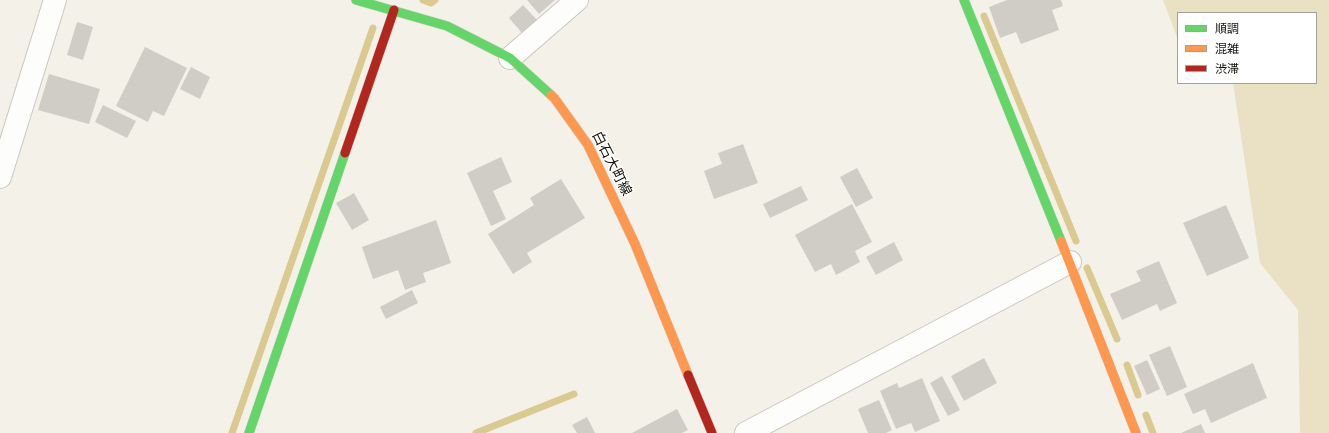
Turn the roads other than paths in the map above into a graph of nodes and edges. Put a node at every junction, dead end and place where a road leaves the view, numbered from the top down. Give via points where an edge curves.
1 (55, 0) edge
2 (356, 0) edge
3 (577, 0) edge
4 (964, 0) edge
5 (394, 10) junction
6 (510, 58) junction
7 (0, 177) edge
8 (1070, 262) junction
9 (249, 433) edge
10 (712, 433) edge
11 (746, 433) edge
12 (1136, 433) edge

1 - 7 street
2 - 5 street, 白石大町線
3 - 6 street
4 - 8 street
5 - 6 street, 白石大町線 via 447,26
5 - 9 street
6 - 10 street, 白石大町線 via 554,99 588,145 635,244
8 - 11 street
8 - 12 street

